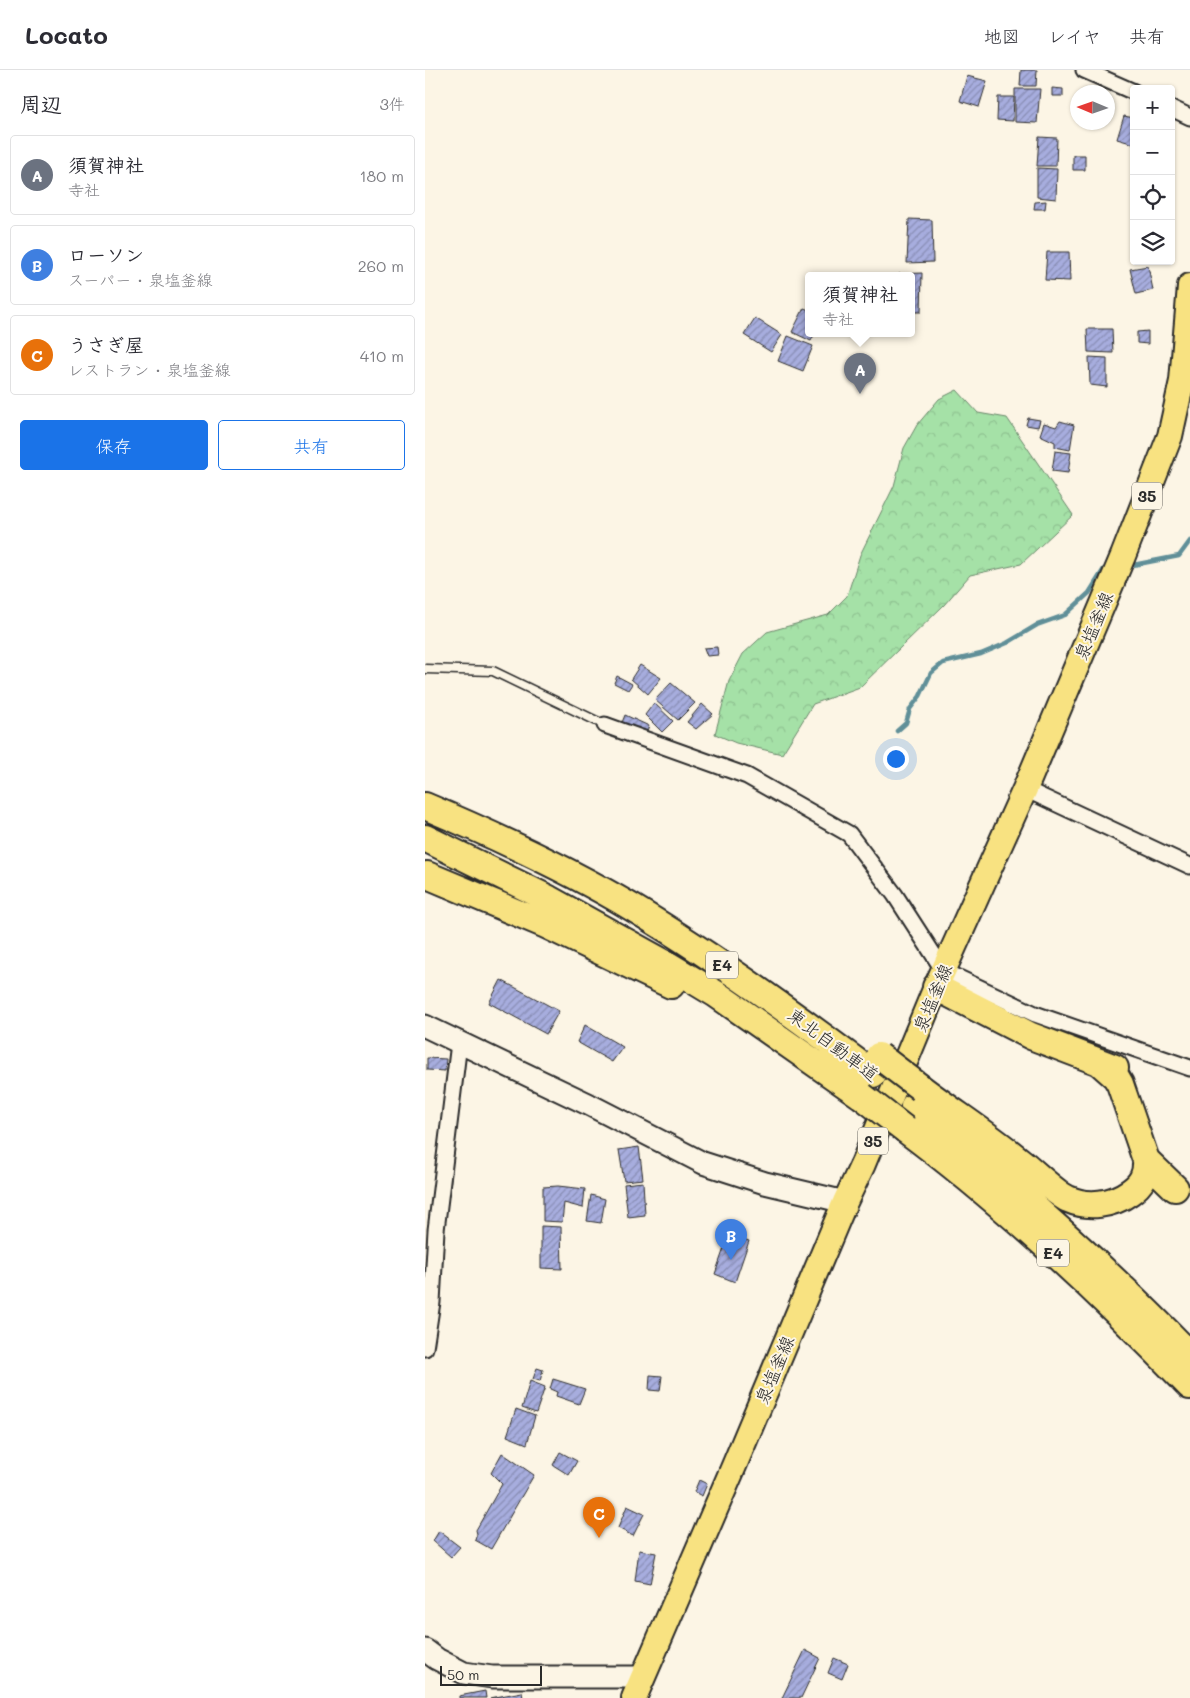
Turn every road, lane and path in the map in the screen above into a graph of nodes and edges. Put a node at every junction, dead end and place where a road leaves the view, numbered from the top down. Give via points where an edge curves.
1 (1084, 70) edge
2 (1130, 90) edge
3 (1175, 110) edge
4 (1190, 117) edge
5 (1190, 286) edge
6 (425, 669) edge
7 (605, 725) joint
8 (1025, 789) junction
9 (425, 806) edge
10 (425, 838) edge
11 (1190, 866) edge
12 (427, 875) dead end
13 (940, 979) junction
14 (425, 1026) edge
15 (459, 1043) junction
16 (808, 1057) junction
17 (1190, 1068) edge
18 (871, 1076) junction
19 (914, 1108) junction
20 (1154, 1162) junction
21 (1175, 1188) dead end
22 (845, 1202) junction
23 (425, 1348) edge
24 (1190, 1355) edge
25 (1190, 1386) edge
26 (425, 1650) edge
27 (644, 1677) junction
28 (634, 1698) edge

1 - 2 street
3 - 4 street
5 - 8 main road, 泉塩釜線 / 35 via 1182,381 1170,436 1112,584
6 - 7 lane via 493,671
7 - 13 street via 747,776 849,834 895,895
8 - 11 street
8 - 13 main road, 泉塩釜線 / 35
9 - 18 highway, 東北自動車道 / E4 via 563,869 631,907 765,994
10 - 16 highway, 東北自動車道 / E4 via 626,941 716,994
12 - 16 highway via 546,924 711,1004
13 - 17 street
13 - 20 highway via 1031,1036 1099,1062 1120,1084
13 - 22 main road, 泉塩釜線 / 35
14 - 15 street
15 - 22 street via 703,1163
15 - 23 street
16 - 18 highway, 東北自動車道 / E4
18 - 19 highway, 東北自動車道 / E4, bridge
18 - 19 highway, bridge
19 - 20 highway via 1019,1160 1066,1199 1081,1203 1117,1201 1139,1184
19 - 24 highway, 東北自動車道 / E4 via 1018,1192
19 - 25 highway, 東北自動車道 / E4 via 947,1161 1070,1269
20 - 21 highway
22 - 27 main road, 泉塩釜線 / 35
26 - 27 street via 464,1673 492,1677
27 - 28 main road, 泉塩釜線 / 35

